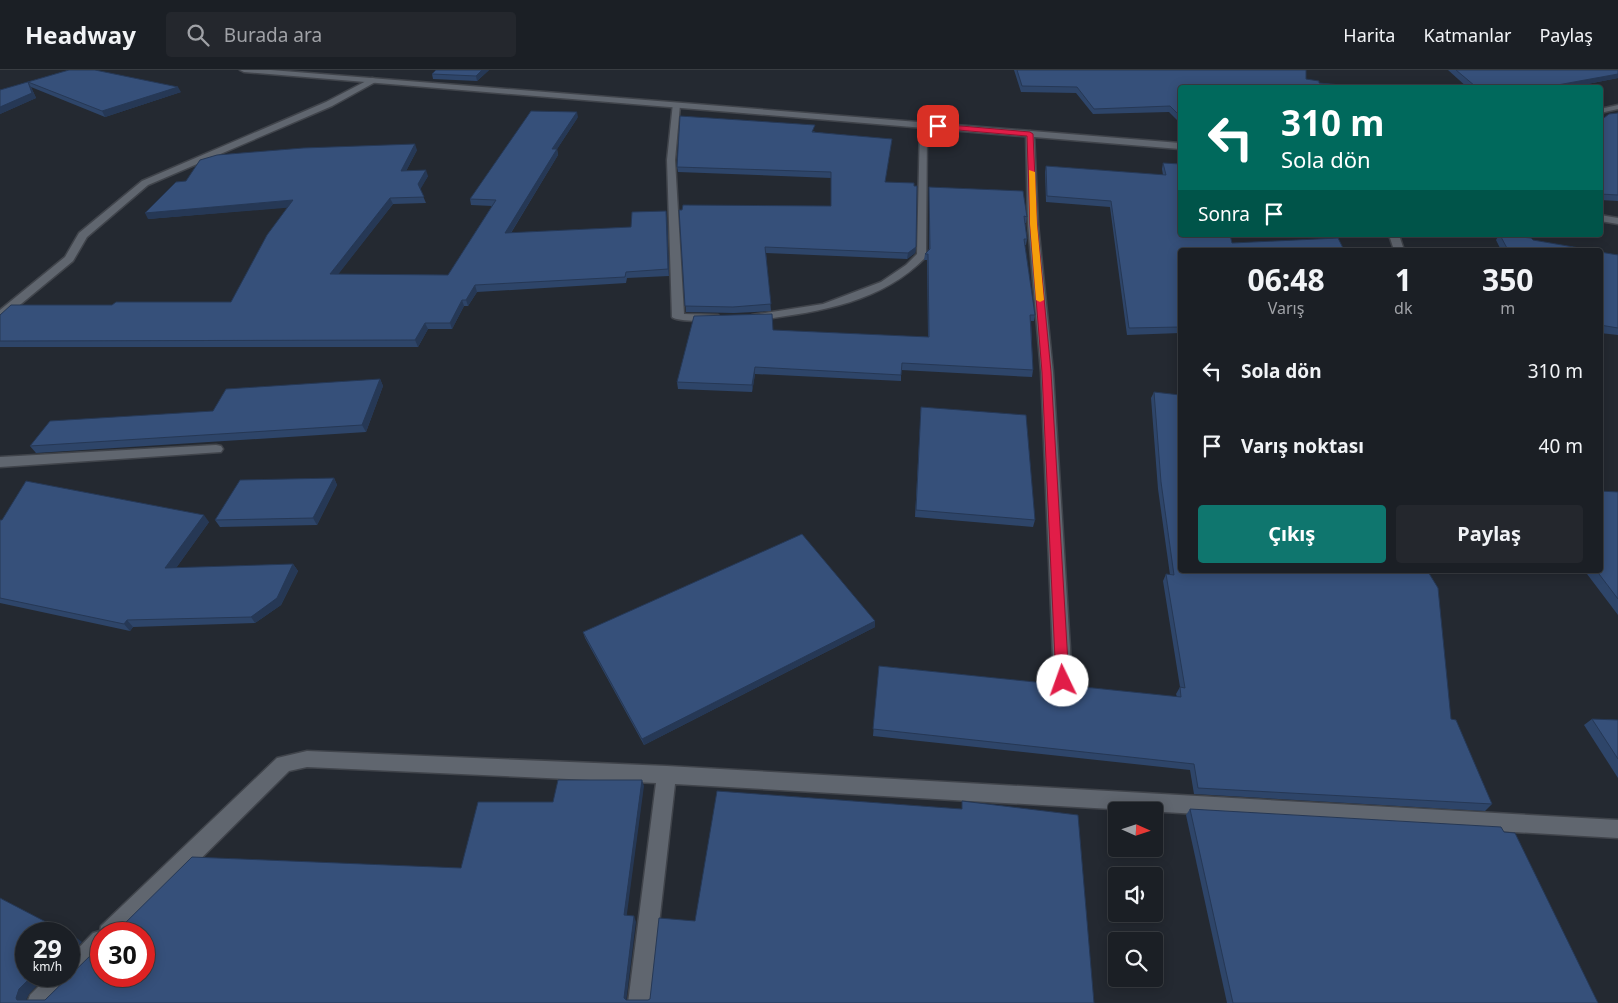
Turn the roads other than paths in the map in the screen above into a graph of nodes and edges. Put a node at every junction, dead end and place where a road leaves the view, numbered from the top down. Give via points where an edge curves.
1 (244, 70) edge
2 (376, 80) junction
3 (676, 105) junction
4 (1618, 108) edge
5 (1603, 110) edge
6 (923, 125) junction
7 (1030, 134) junction
8 (1178, 146) edge
9 (1603, 218) edge
10 (1618, 221) edge
11 (0, 316) edge
12 (723, 317) edge
13 (741, 318) edge
14 (216, 449) dead end
15 (0, 462) edge
16 (1063, 681) dead end
17 (667, 775) junction
18 (1618, 829) edge
19 (121, 922) edge
20 (90, 952) edge
21 (80, 962) edge
22 (54, 987) edge
23 (38, 1003) edge
24 (639, 1003) edge

1 - 2 street
2 - 3 street
2 - 11 street via 329,104 144,183 82,235 69,259
3 - 6 street
3 - 12 street via 671,160 678,316
4 - 5 street
6 - 7 street
6 - 13 street via 922,255 885,284 825,307
7 - 8 street
7 - 16 street via 1033,224 1047,372
9 - 10 street
14 - 15 street
17 - 18 street
17 - 19 street via 307,758 284,764
17 - 24 street
20 - 21 street
22 - 23 street

